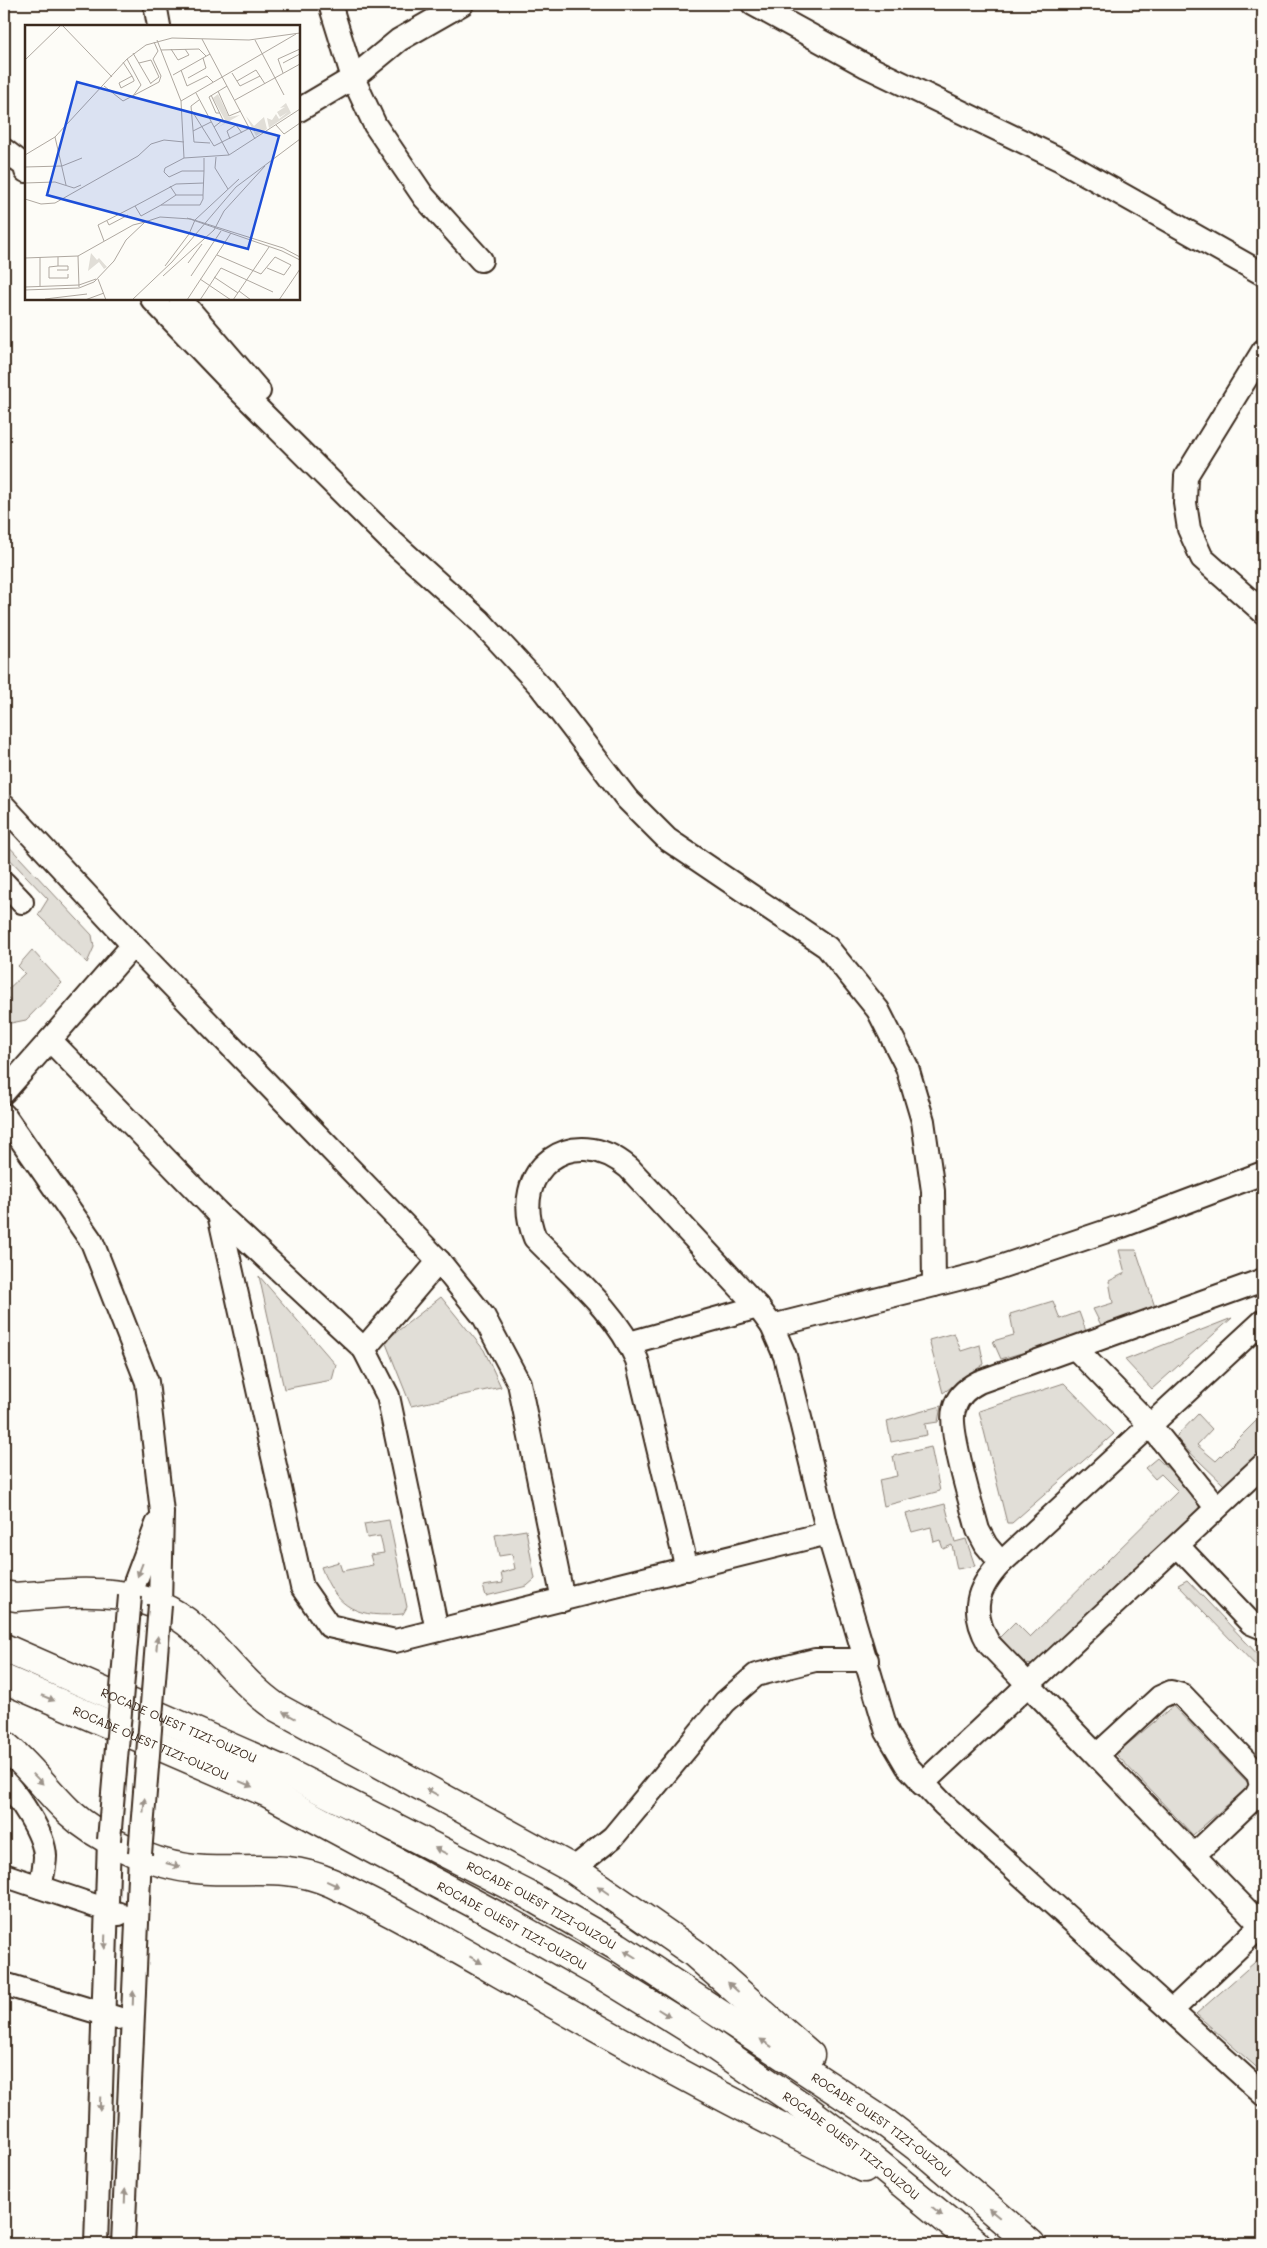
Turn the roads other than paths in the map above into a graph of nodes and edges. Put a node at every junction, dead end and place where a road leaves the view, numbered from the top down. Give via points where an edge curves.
1 (155, 4) edge
2 (330, 4) edge
3 (462, 4) edge
4 (753, 4) edge
5 (159, 25) edge
6 (353, 78) junction
7 (300, 109) edge
8 (4, 150) edge
9 (25, 168) edge
10 (482, 260) dead end
11 (1263, 274) edge
12 (153, 300) edge
13 (181, 300) edge
14 (1263, 351) edge
15 (319, 469) junction
16 (1263, 612) edge
17 (4, 806) edge
18 (4, 883) edge
19 (22, 902) dead end
20 (132, 945) junction
21 (50, 1040) junction
22 (4, 1092) edge
23 (4, 1116) edge
24 (1263, 1174) edge
25 (219, 1214) junction
26 (439, 1261) junction
27 (1263, 1280) edge
28 (934, 1285) junction
29 (758, 1307) junction
30 (1263, 1321) edge
31 (772, 1326) junction
32 (629, 1343) junction
33 (1075, 1348) junction
34 (364, 1349) junction
35 (1149, 1424) junction
36 (1263, 1465) edge
37 (1216, 1507) junction
38 (162, 1512) junction
39 (828, 1533) junction
40 (1178, 1546) junction
41 (1001, 1563) junction
42 (687, 1569) junction
43 (4, 1595) edge
44 (130, 1596) junction
45 (563, 1600) junction
46 (160, 1605) junction
47 (1263, 1628) edge
48 (437, 1630) junction
49 (4, 1648) edge
50 (867, 1660) junction
51 (4, 1679) edge
52 (1029, 1685) junction
53 (4, 1745) edge
54 (1097, 1755) junction
55 (4, 1781) edge
56 (922, 1784) junction
57 (109, 1840) junction
58 (140, 1854) junction
59 (1194, 1855) junction
60 (574, 1869) junction
61 (4, 1875) edge
62 (40, 1887) junction
63 (106, 1910) junction
64 (136, 1920) junction
65 (1262, 1925) edge
66 (4, 1984) edge
67 (1171, 2011) junction
68 (103, 2014) junction
69 (132, 2022) junction
70 (1263, 2094) edge
71 (887, 2124) junction
72 (911, 2191) junction
73 (96, 2244) edge
74 (123, 2244) edge
75 (976, 2244) edge
76 (1032, 2244) edge

1 - 5 street
2 - 6 street
3 - 6 street via 399,40
4 - 11 street via 866,66 1058,159
6 - 7 street
6 - 10 street via 375,125 424,197
8 - 9 street
12 - 15 street
13 - 15 street via 277,411
14 - 16 street via 1186,476 1185,503 1189,529 1202,558
15 - 28 street via 388,538 480,621 541,687 626,799 667,839 827,947 878,1010 907,1067 923,1121 933,1191
17 - 20 street
18 - 19 street
20 - 21 street
20 - 26 street
21 - 22 street
21 - 25 street
23 - 38 street via 92,1242 147,1382
24 - 28 street via 1122,1226 982,1273
25 - 34 street
25 - 48 street via 302,1587 329,1626 395,1640
26 - 34 street
26 - 45 street via 484,1316 519,1383
27 - 33 street
28 - 31 street
29 - 31 street
29 - 32 street
29 - 32 street via 616,1156 583,1148 566,1152 550,1160 534,1180 527,1204 528,1222 535,1238 611,1317
30 - 35 street
31 - 39 street via 785,1356
32 - 42 street via 639,1369
33 - 35 street
33 - 41 street via 970,1386 953,1410 953,1430 978,1530
34 - 48 street via 388,1396
35 - 37 street
35 - 41 street
36 - 37 street
37 - 40 street
38 -> 44 street
38 - 46 street
39 - 42 street
39 - 50 street
40 - 47 street via 1250,1623
40 - 52 street
41 - 52 street via 979,1594 978,1620 989,1644
42 - 45 street
43 - 44 highway via 16,1597 95,1591
44 - 46 highway
44 - 57 street, bridge
45 - 48 street
58 -> 46 street, bridge
60 -> 46 highway via 276,1708 194,1628
71 -> 49 highway, ROCADE OUEST TIZI-OUZOU via 683,1988 528,1895 280,1768
50 - 56 street via 888,1732 907,1766
50 - 60 street via 815,1660 756,1674 725,1702 612,1837
51 -> 72 highway, ROCADE OUEST TIZI-OUZOU via 268,1794 594,1970 806,2109
52 - 54 street
52 - 56 street
53 -> 57 highway via 69,1812
54 - 59 street
54 - 59 street via 1160,1697 1171,1692 1182,1695 1238,1752 1258,1774 1260,1792
55 - 62 street via 14,1792 42,1841 45,1862
56 - 67 street
57 - 58 highway
57 - 63 street
58 - 64 street
58 -> 72 highway via 188,1868 276,1869 331,1883 661,2064
59 - 65 street
71 -> 60 highway via 694,1954
61 - 62 street
62 - 63 street
63 - 64 street
63 -> 68 street
69 -> 64 street
65 - 67 street
66 - 68 street
67 - 70 street
68 - 69 street
68 -> 73 street
74 -> 69 street
76 -> 71 highway, ROCADE OUEST TIZI-OUZOU
72 -> 75 highway, ROCADE OUEST TIZI-OUZOU

